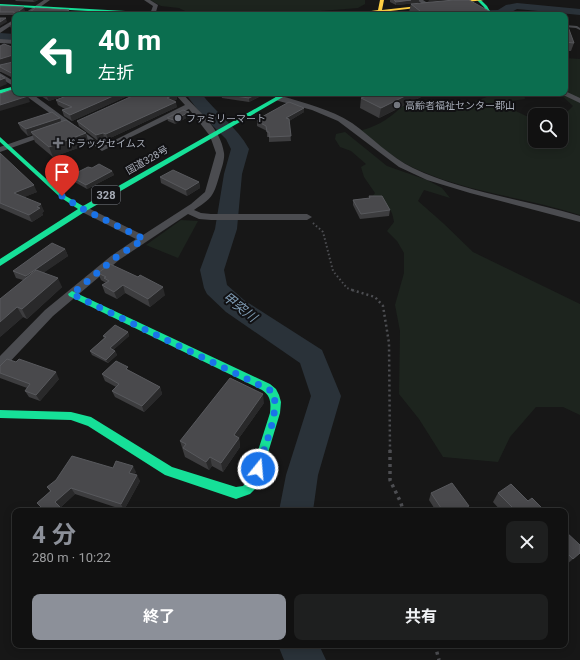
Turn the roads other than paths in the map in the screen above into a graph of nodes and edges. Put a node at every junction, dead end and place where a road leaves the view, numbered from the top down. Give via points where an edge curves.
1 (47, 0) edge
2 (148, 0) edge
3 (382, 0) edge
4 (420, 0) edge
5 (478, 0) edge
6 (482, 0) edge
7 (0, 5) edge
8 (429, 6) junction
9 (36, 7) junction
10 (29, 12) edge
11 (119, 12) edge
12 (153, 12) edge
13 (379, 12) edge
14 (386, 12) edge
15 (489, 12) edge
16 (8, 19) dead end
17 (12, 20) edge
18 (12, 22) edge
19 (568, 26) edge
20 (580, 29) edge
21 (0, 31) edge
22 (8, 31) dead end
23 (0, 41) edge
24 (12, 42) edge
25 (0, 75) edge
26 (12, 85) edge
27 (12, 88) edge
28 (0, 92) edge
29 (568, 95) edge
30 (32, 96) edge
31 (180, 96) edge
32 (282, 96) edge
33 (278, 98) junction
34 (580, 101) edge
35 (188, 106) junction
36 (67, 127) junction
37 (214, 134) junction
38 (0, 139) edge
39 (4, 148) edge
40 (83, 209) junction
41 (187, 210) junction
42 (307, 217) road end
43 (580, 219) edge
44 (144, 239) junction
45 (0, 263) edge
46 (72, 294) junction
47 (0, 364) edge
48 (0, 414) edge

1 - 9 street
2 - 12 street via 156,6
3 - 13 main road
4 - 8 street
5 - 6 main road
5 - 8 main road
5 - 15 main road
7 - 9 main road
8 - 14 main road
9 - 10 street
9 - 11 main road
16 - 17 street
18 - 21 street
19 - 20 lane
21 - 22 street
23 - 24 street
25 - 26 street
27 - 28 main road
29 - 34 street
30 - 36 street via 49,105
31 - 35 street
32 - 33 main road, 国道328号 / 328
33 - 37 main road, 国道328号 / 328
33 - 43 street via 338,118 396,162 435,180
35 - 36 street via 102,149
35 - 37 street
36 - 39 street
37 - 40 main road, 国道328号 / 328
37 - 41 street via 220,154 210,192
38 - 39 main road
39 - 40 main road via 62,196
40 - 44 street
40 - 45 main road, 国道328号 / 328
41 - 42 street via 198,216 211,217
41 - 44 street
44 - 46 street via 115,258
46 - 47 street
46 - 48 main road via 272,391 276,402 274,414 254,482 244,492 236,493 169,470 82,418

